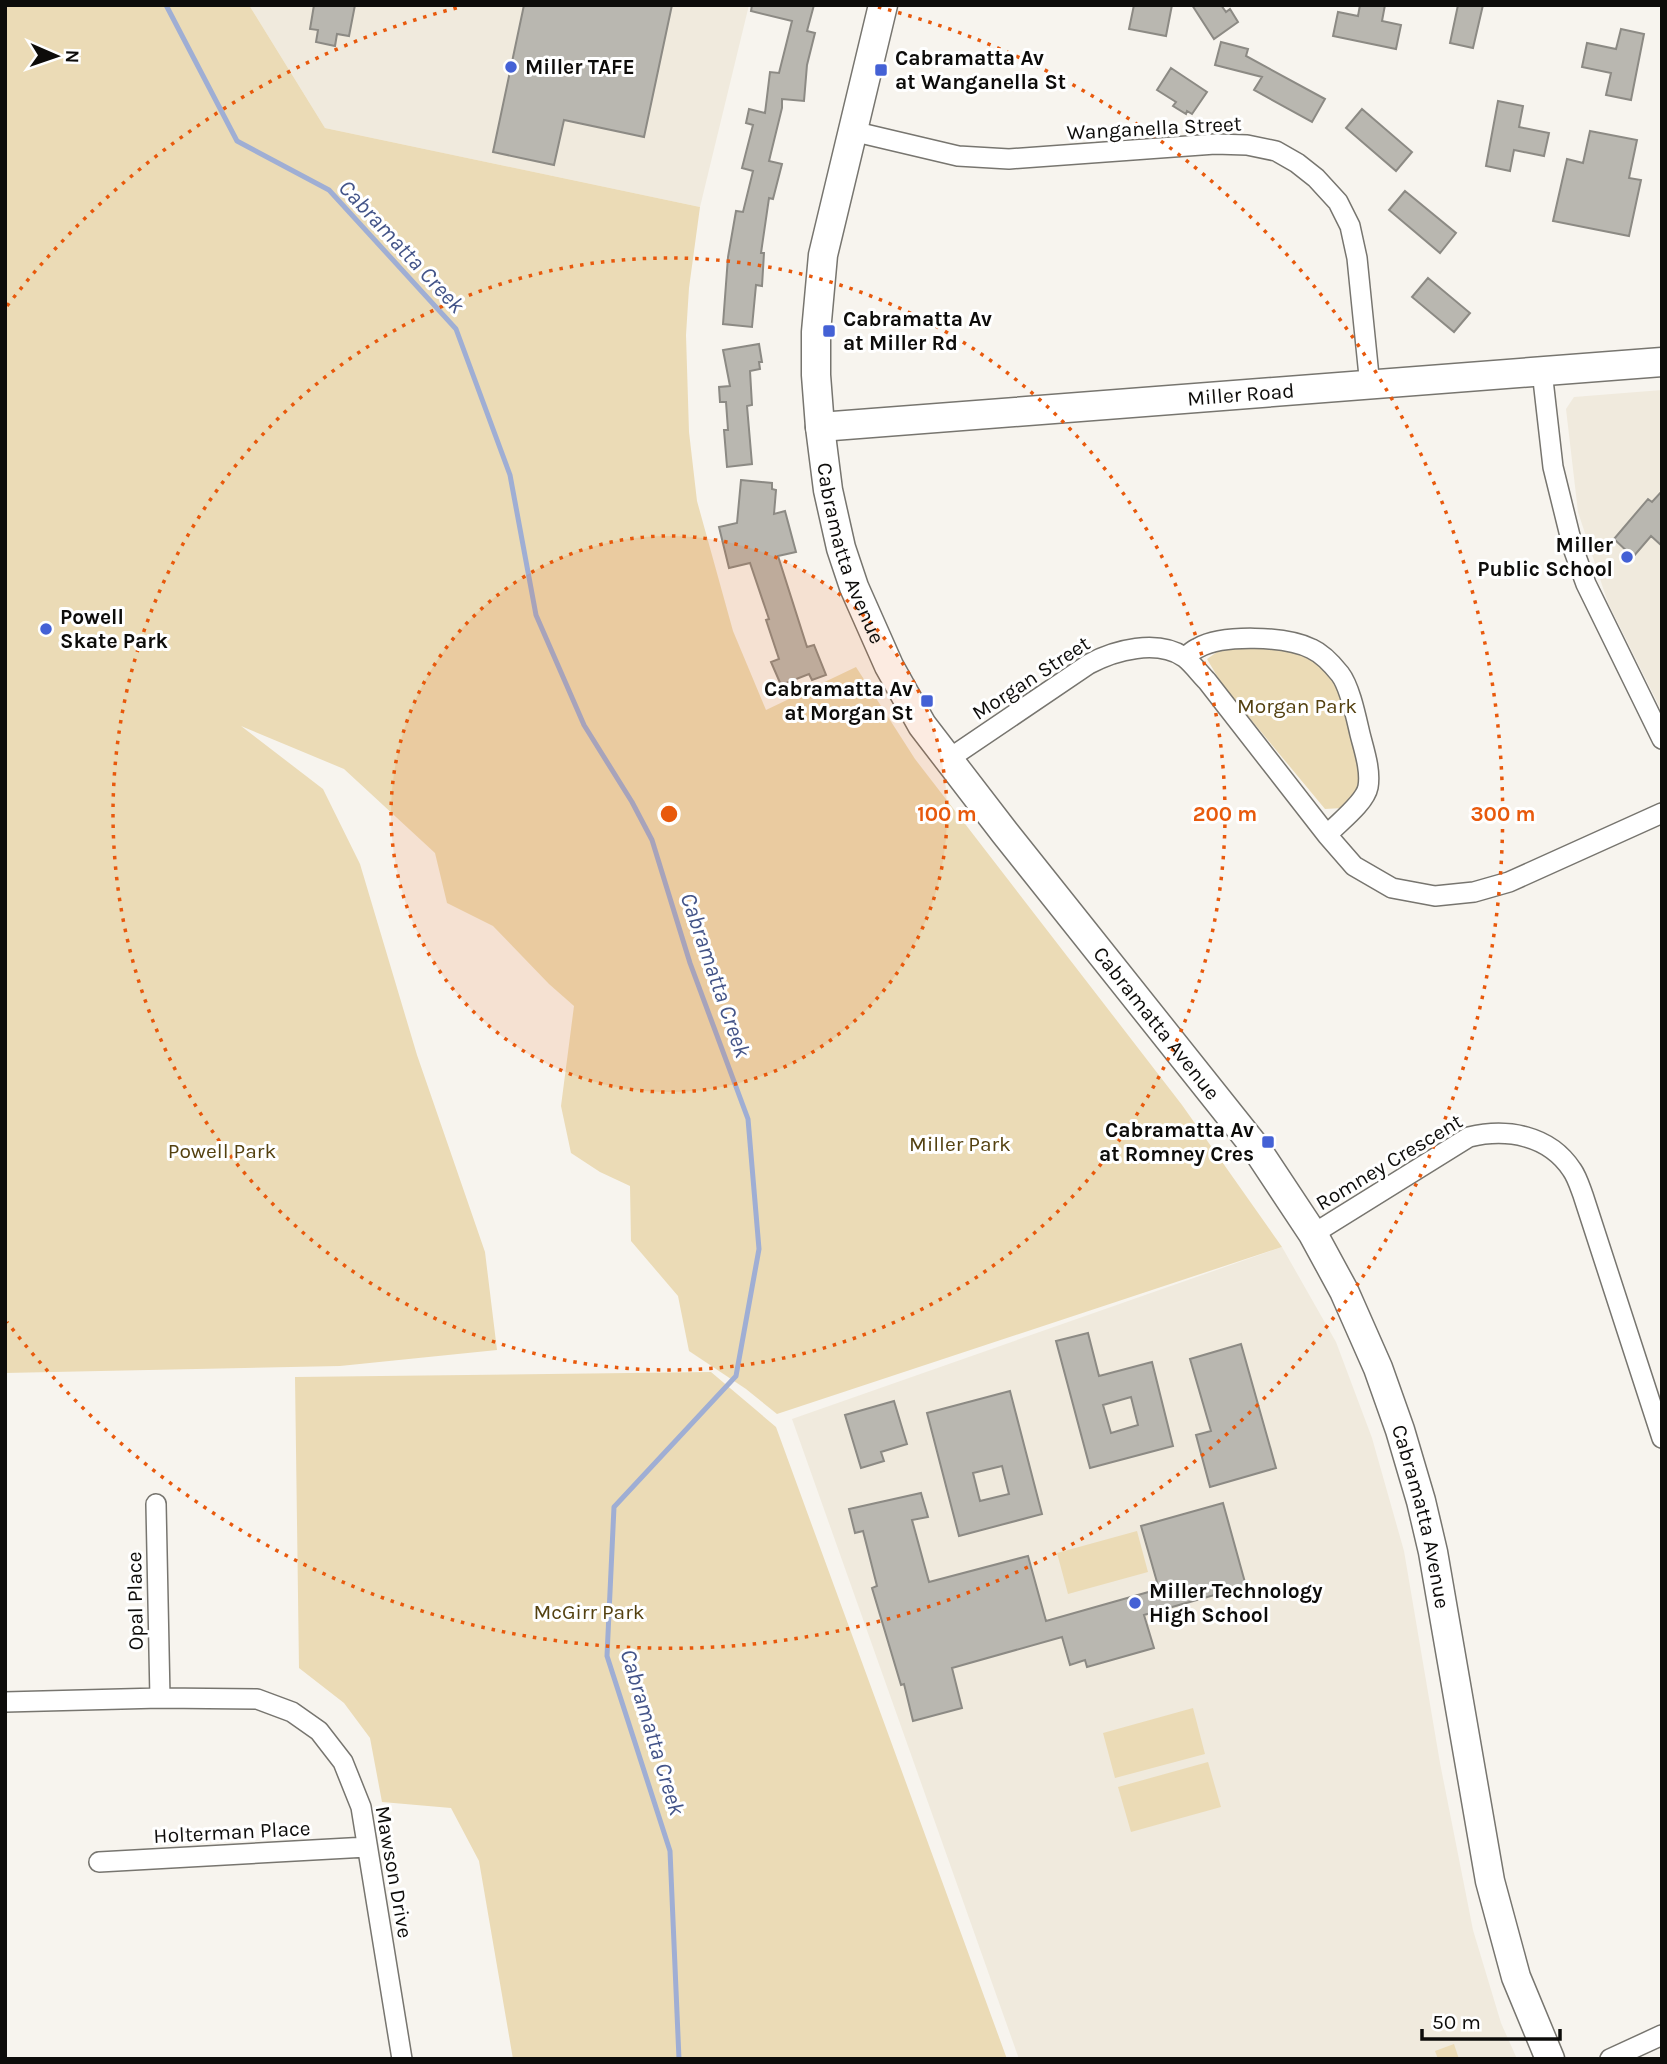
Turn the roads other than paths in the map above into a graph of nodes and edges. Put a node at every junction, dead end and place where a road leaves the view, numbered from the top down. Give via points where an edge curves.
1 (883, 5) edge
2 (852, 131) junction
3 (1662, 362) edge
4 (1542, 371) junction
5 (1370, 386) junction
6 (820, 427) junction
7 (1185, 657) junction
8 (1662, 739) edge
9 (947, 760) junction
10 (1662, 813) edge
11 (1327, 835) junction
12 (1313, 1234) junction
13 (1662, 1438) edge
14 (156, 1504) dead end
15 (160, 1698) junction
16 (5, 1702) edge
17 (367, 1847) junction
18 (99, 1862) dead end
19 (1662, 2035) edge
20 (402, 2059) edge
21 (1550, 2059) edge
22 (1610, 2059) edge

1 - 2 street, Cabramatta Avenue
2 - 5 street, Wanganella Street via 958,156 1009,159 1215,144 1276,151 1316,178 1338,202 1350,226
2 - 6 street, Cabramatta Avenue via 819,292 816,375
3 - 4 street, Miller Road
4 - 5 street, Miller Road
4 - 8 street via 1553,467 1573,548
5 - 6 street, Miller Road
6 - 9 street, Cabramatta Avenue via 834,517 854,587 889,666
7 - 9 street, Morgan Street via 1141,648 1105,656
7 - 11 street
7 - 11 street via 1217,641 1289,640 1314,650 1342,677 1364,750 1368,788
9 - 12 street, Cabramatta Avenue via 1256,1149
10 - 11 street via 1509,882 1435,896 1392,888 1373,878 1354,866
12 - 13 street, Romney Crescent via 1469,1137 1504,1132 1548,1146 1563,1158 1583,1195
12 - 21 street, Cabramatta Avenue via 1378,1368 1421,1501 1490,1881 1516,1978
14 - 15 street, Opal Place
15 - 16 street, Mawson Drive
15 - 17 street, Mawson Drive via 257,1699 292,1712 319,1731 343,1762 361,1807
17 - 18 street, Holterman Place
17 - 20 street, Mawson Drive
19 - 22 street

